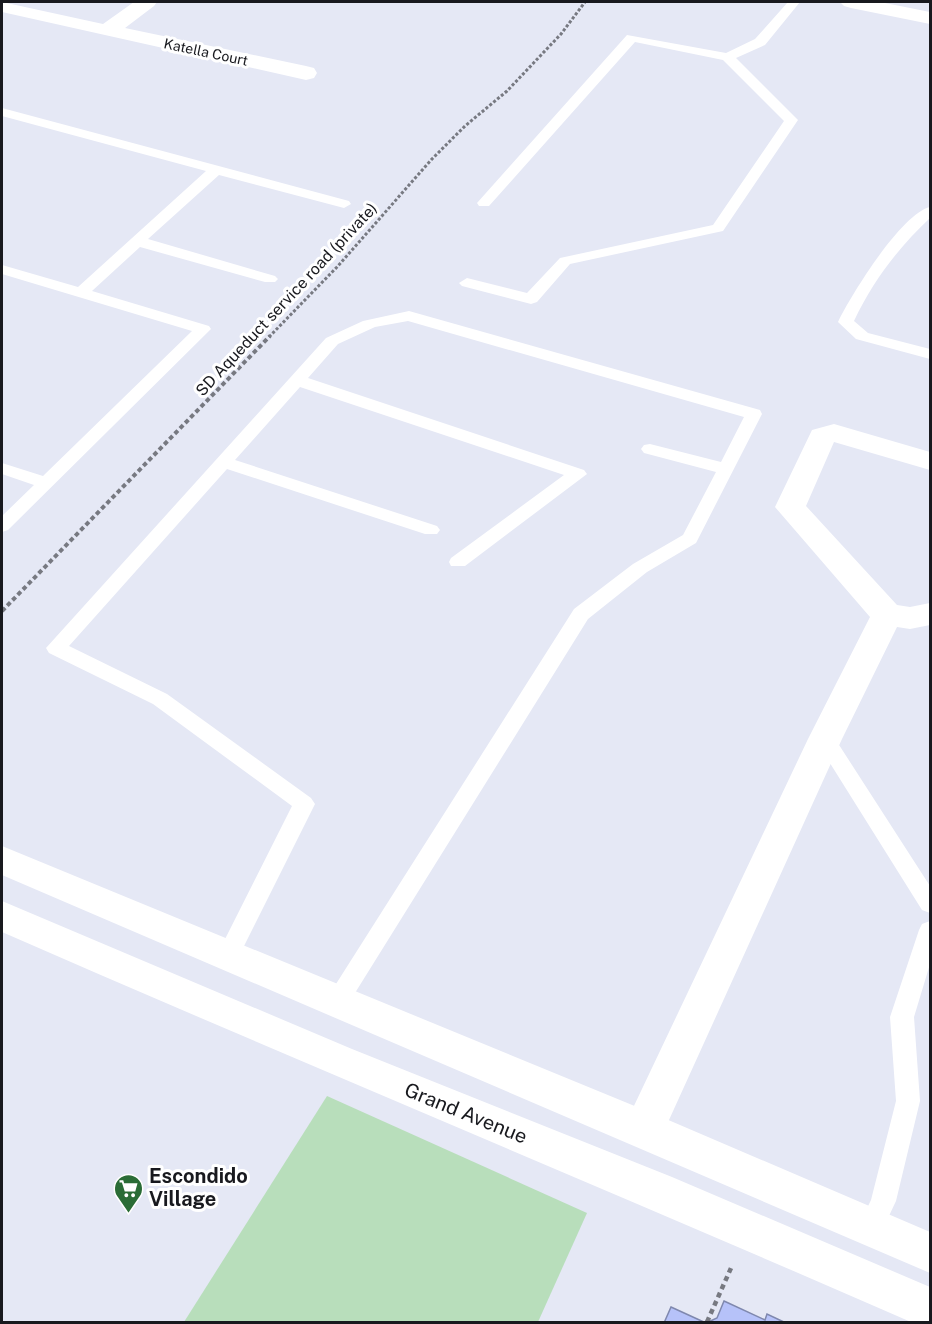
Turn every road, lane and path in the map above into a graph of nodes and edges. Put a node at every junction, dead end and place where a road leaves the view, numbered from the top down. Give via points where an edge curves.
1 (147, 2) edge
2 (585, 2) edge
3 (794, 2) edge
4 (851, 2) edge
5 (2, 6) edge
6 (930, 18) edge
7 (106, 31) junction
8 (727, 57) junction
9 (306, 73) dead end
10 (2, 112) edge
11 (216, 170) junction
12 (484, 203) dead end
13 (344, 204) dead end
14 (930, 212) edge
15 (137, 242) junction
16 (2, 269) edge
17 (270, 279) dead end
18 (467, 283) dead end
19 (80, 293) junction
20 (930, 354) edge
21 (297, 380) junction
22 (650, 449) dead end
23 (930, 460) edge
24 (224, 462) junction
25 (2, 468) edge
26 (725, 469) junction
27 (47, 483) junction
28 (2, 526) edge
29 (431, 530) dead end
30 (458, 562) dead end
31 (2, 610) edge
32 (930, 614) edge
33 (887, 615) junction
34 (825, 739) junction
35 (2, 860) edge
36 (930, 904) edge
37 (2, 915) edge
38 (930, 930) edge
39 (228, 955) junction
40 (337, 1002) junction
41 (644, 1129) junction
42 (871, 1227) junction
43 (930, 1253) edge
44 (731, 1268) dead end
45 (930, 1309) edge
46 (707, 1323) edge

1 - 7 street
2 - 31 path, SD Aqueduct service road (private) via 561,34 507,91 432,159 337,267
3 - 8 lane via 760,42
4 - 6 street
5 - 7 street, Katella Court
7 - 9 street, Katella Court
8 - 12 lane via 632,38
8 - 18 lane via 791,120 718,228 566,261 531,299
10 - 11 lane
11 - 13 lane
11 - 15 lane
14 - 20 lane via 904,234 857,295 846,322 862,336
15 - 17 lane
15 - 19 lane
16 - 19 lane
19 - 27 lane via 203,329
21 - 24 lane
21 - 26 lane via 332,341 382,318 409,316 754,414
21 - 30 lane via 579,474
22 - 26 lane
23 - 33 street via 834,433 822,436 790,507
24 - 29 lane
24 - 39 lane via 56,648 160,699 304,804
25 - 27 lane
26 - 40 lane via 690,539 640,568 581,614
27 - 28 lane
32 - 33 street via 910,618
33 - 34 street
34 - 36 lane
34 - 41 street
35 - 39 street
37 - 45 street, Grand Avenue via 328,1057 649,1188
38 - 42 lane via 902,1017 908,1101 883,1201
39 - 40 street
40 - 41 street
41 - 42 street
42 - 43 street
44 - 46 path

